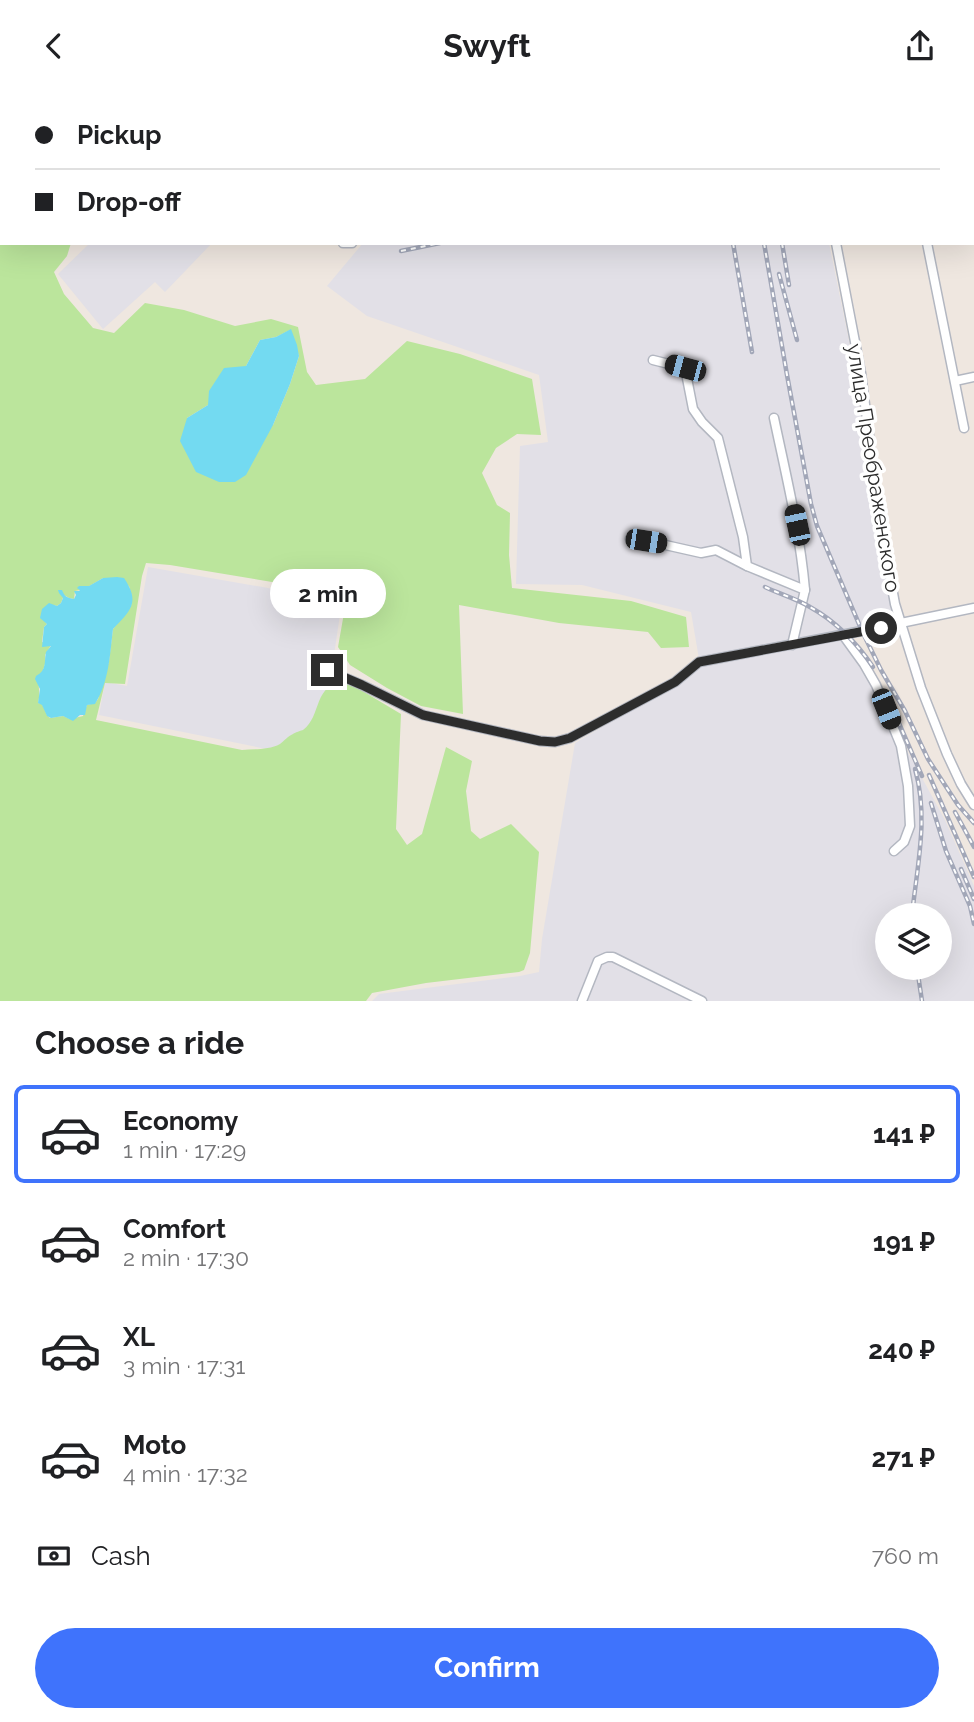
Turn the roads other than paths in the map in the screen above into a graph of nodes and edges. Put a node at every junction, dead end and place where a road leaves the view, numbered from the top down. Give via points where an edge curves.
1 (836, 245) edge
2 (927, 245) edge
3 (653, 360) dead end
4 (974, 377) edge
5 (956, 381) junction
6 (774, 418) dead end
7 (964, 428) dead end
8 (630, 539) dead end
9 (747, 566) junction
10 (805, 590) junction
11 (974, 608) edge
12 (901, 623) junction
13 (843, 635) junction
14 (792, 645) junction
15 (327, 670) dead end
16 (974, 805) edge
17 (894, 851) dead end
18 (582, 1001) edge
19 (702, 1001) edge

1 - 12 street, улица Преображенского via 861,373 880,522
2 - 5 street
3 - 9 street via 685,368 692,408 718,438
4 - 5 street
5 - 7 street
6 - 10 street via 797,525
8 - 9 street via 701,553 716,549
9 - 10 street
10 - 14 street
11 - 12 street
12 - 13 street
12 - 16 street, улица Преображенского via 947,754
13 - 14 street
13 - 17 street via 876,685 901,745 910,826 904,842
14 - 15 street via 699,662 675,682 555,742 423,715
18 - 19 street via 598,961 613,957

